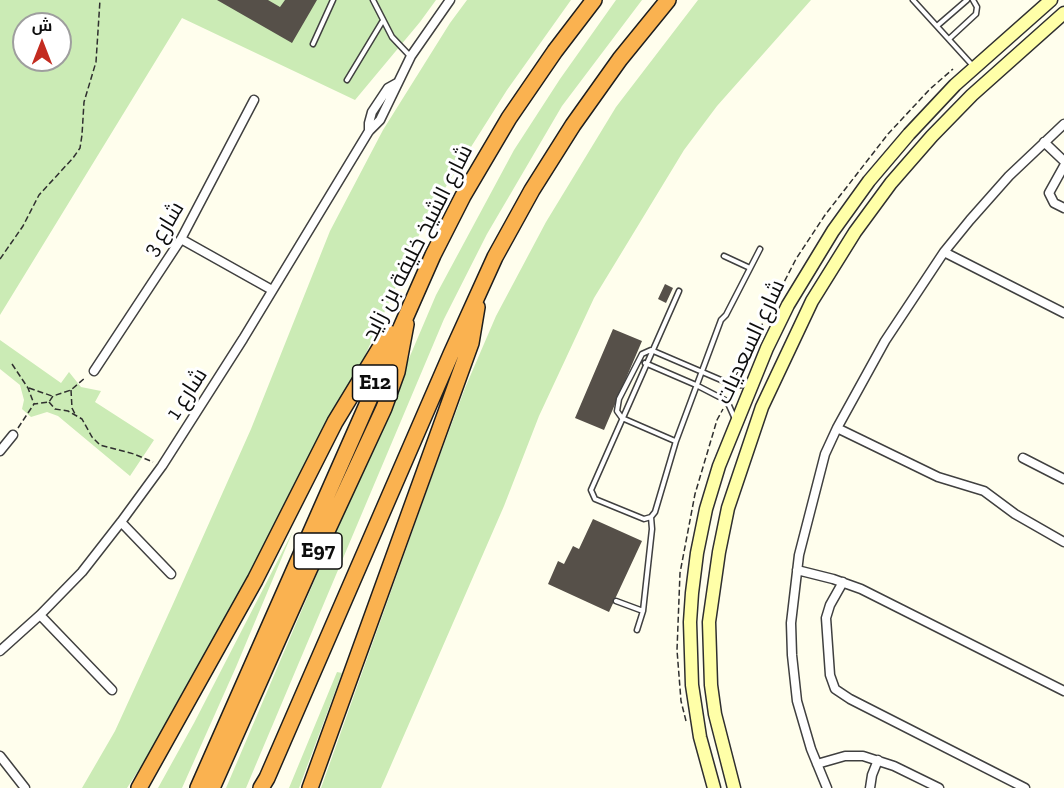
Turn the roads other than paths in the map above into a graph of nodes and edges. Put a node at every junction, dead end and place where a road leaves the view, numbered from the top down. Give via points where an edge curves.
1 (333, 0) edge
2 (373, 0) edge
3 (450, 0) edge
4 (594, 0) edge
5 (668, 0) edge
6 (913, 0) edge
7 (967, 0) edge
8 (973, 0) edge
9 (1051, 0) edge
10 (1064, 12) edge
11 (382, 22) junction
12 (937, 26) junction
13 (949, 39) junction
14 (313, 44) dead end
15 (411, 56) junction
16 (975, 68) junction
17 (347, 80) dead end
18 (254, 100) dead end
19 (1064, 124) edge
20 (1044, 142) junction
21 (1064, 161) edge
22 (1064, 166) edge
23 (1064, 208) edge
24 (181, 238) junction
25 (759, 249) dead end
26 (944, 252) junction
27 (724, 256) dead end
28 (750, 268) junction
29 (272, 290) junction
30 (679, 291) dead end
31 (478, 292) junction
32 (407, 309) junction
33 (1064, 314) edge
34 (651, 350) junction
35 (645, 363) junction
36 (94, 371) road end
37 (701, 371) junction
38 (753, 382) junction
39 (696, 385) junction
40 (622, 418) junction
41 (736, 425) junction
42 (837, 428) junction
43 (13, 435) road end
44 (676, 441) junction
45 (0, 451) edge
46 (1023, 458) dead end
47 (1064, 479) edge
48 (651, 517) junction
49 (121, 522) junction
50 (1064, 542) edge
51 (797, 570) junction
52 (171, 574) dead end
53 (843, 582) junction
54 (616, 601) dead end
55 (643, 611) junction
56 (40, 615) junction
57 (637, 630) dead end
58 (0, 651) edge
59 (112, 690) dead end
60 (1064, 691) edge
61 (0, 756) edge
62 (879, 760) junction
63 (817, 764) junction
64 (264, 785) edge
65 (25, 788) edge
66 (139, 788) edge
67 (198, 788) edge
68 (213, 788) edge
69 (310, 788) edge
70 (714, 788) edge
71 (734, 788) edge
72 (827, 788) edge
73 (870, 788) edge
74 (939, 788) edge
75 (1025, 788) edge

1 - 14 lane
2 - 11 lane
3 - 15 street, شارع 1
4 - 32 highway, شارع الشيخ خليفة بن زايد / E12 via 534,81 486,156
5 - 31 highway, E12 via 562,141
6 - 12 lane
7 - 12 lane
8 - 13 lane via 976,14
9 - 16 street, شارع السعديات
10 - 71 street, شارع السعديات via 972,95 891,183 812,301 762,407 728,508 710,622 715,714
11 - 15 lane
11 - 17 lane
12 - 13 lane
13 - 16 lane
15 - 29 street, شارع 1 via 380,120 369,131
16 - 38 street, شارع السعديات via 909,134 833,231 788,305
18 - 24 street, شارع 3
19 - 20 street
20 - 21 street
20 - 26 street via 1009,176
22 - 23 street via 1049,193 1054,203
24 - 29 street
24 - 36 street, شارع 3
25 - 28 lane
26 - 33 street
26 - 42 street via 885,341
27 - 28 lane
28 - 37 lane via 721,320
29 - 49 street, شارع 1 via 162,466
30 - 34 lane
31 - 64 highway, E12
31 - 69 highway via 471,343
32 - 66 highway via 385,338 335,423 255,580
32 - 67 highway, شارع الشيخ خليفة بن زايد / E12
32 - 68 highway, E97 via 402,353 388,399
34 - 35 lane
34 - 37 lane
34 - 40 lane via 639,356 619,399 617,411
35 - 39 lane
35 - 40 lane
37 - 38 lane via 735,386
37 - 39 lane
38 - 41 street, شارع السعديات
39 - 41 lane via 727,401
39 - 44 lane
40 - 44 lane
40 - 48 lane via 591,494 641,518
41 - 70 street, شارع السعديات via 706,509 690,622 696,716
42 - 50 street via 938,477 984,491
42 - 51 street via 825,454
43 - 45 street
44 - 48 lane via 657,509
46 - 47 street
48 - 55 lane
49 - 52 street
49 - 56 street, شارع 1 via 82,572
51 - 53 street
51 - 63 street via 791,623 793,671 801,718
53 - 60 street
53 - 75 street via 826,618 830,675 835,689
54 - 55 lane
55 - 57 lane
56 - 58 street, شارع 1
56 - 59 street
61 - 65 street
62 - 63 street via 845,756
62 - 73 street
62 - 74 street
63 - 72 street

